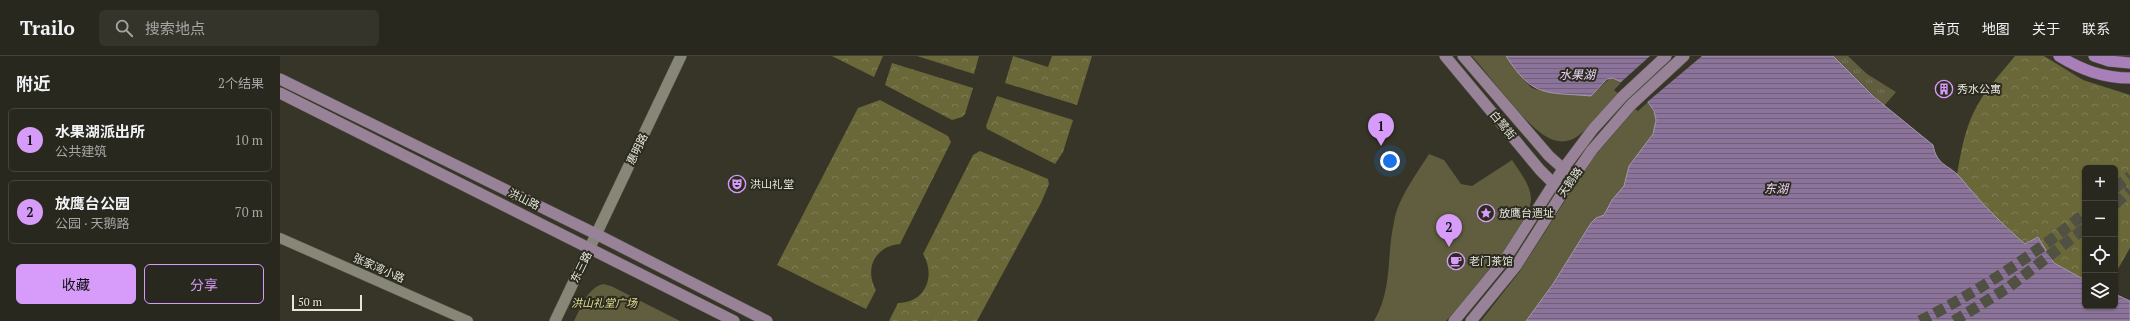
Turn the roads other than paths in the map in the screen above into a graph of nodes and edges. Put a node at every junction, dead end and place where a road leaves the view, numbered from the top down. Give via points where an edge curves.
1 (1445, 56) edge
2 (1463, 56) edge
3 (1666, 56) edge
4 (1684, 56) edge
5 (2060, 56) edge
6 (2094, 56) edge
7 (679, 59) edge
8 (2130, 63) edge
9 (2130, 78) edge
10 (280, 79) edge
11 (280, 92) edge
12 (1563, 169) junction
13 (1572, 178) junction
14 (1553, 184) junction
15 (1563, 192) junction
16 (596, 234) junction
17 (280, 238) edge
18 (590, 248) junction
19 (468, 321) edge
20 (554, 321) edge
21 (734, 321) edge
22 (768, 321) edge
23 (1454, 321) edge
24 (1471, 321) edge

1 - 14 main road, 白鹭街
2 - 12 main road, 白鹭街
3 - 12 main road, 天鹅路 via 1622,97 1593,129
4 - 13 main road, 天鹅路 via 1631,105
5 - 9 main road via 2090,72
6 - 8 main road via 2109,61
7 - 16 street, 惠明路
10 - 16 main road, 洪山路
11 - 18 main road, 洪山路
12 - 13 main road, 白鹭街
12 - 14 main road, 天鹅路
13 - 15 main road, 天鹅路
14 - 15 main road, 白鹭街
14 - 23 main road, 天鹅路 via 1506,258
15 - 24 main road, 天鹅路 via 1516,266
16 - 18 street, 东三路
16 - 22 main road, 洪山路
17 - 19 street, 张家湾小路
18 - 20 street, 东三路
18 - 21 main road, 洪山路

